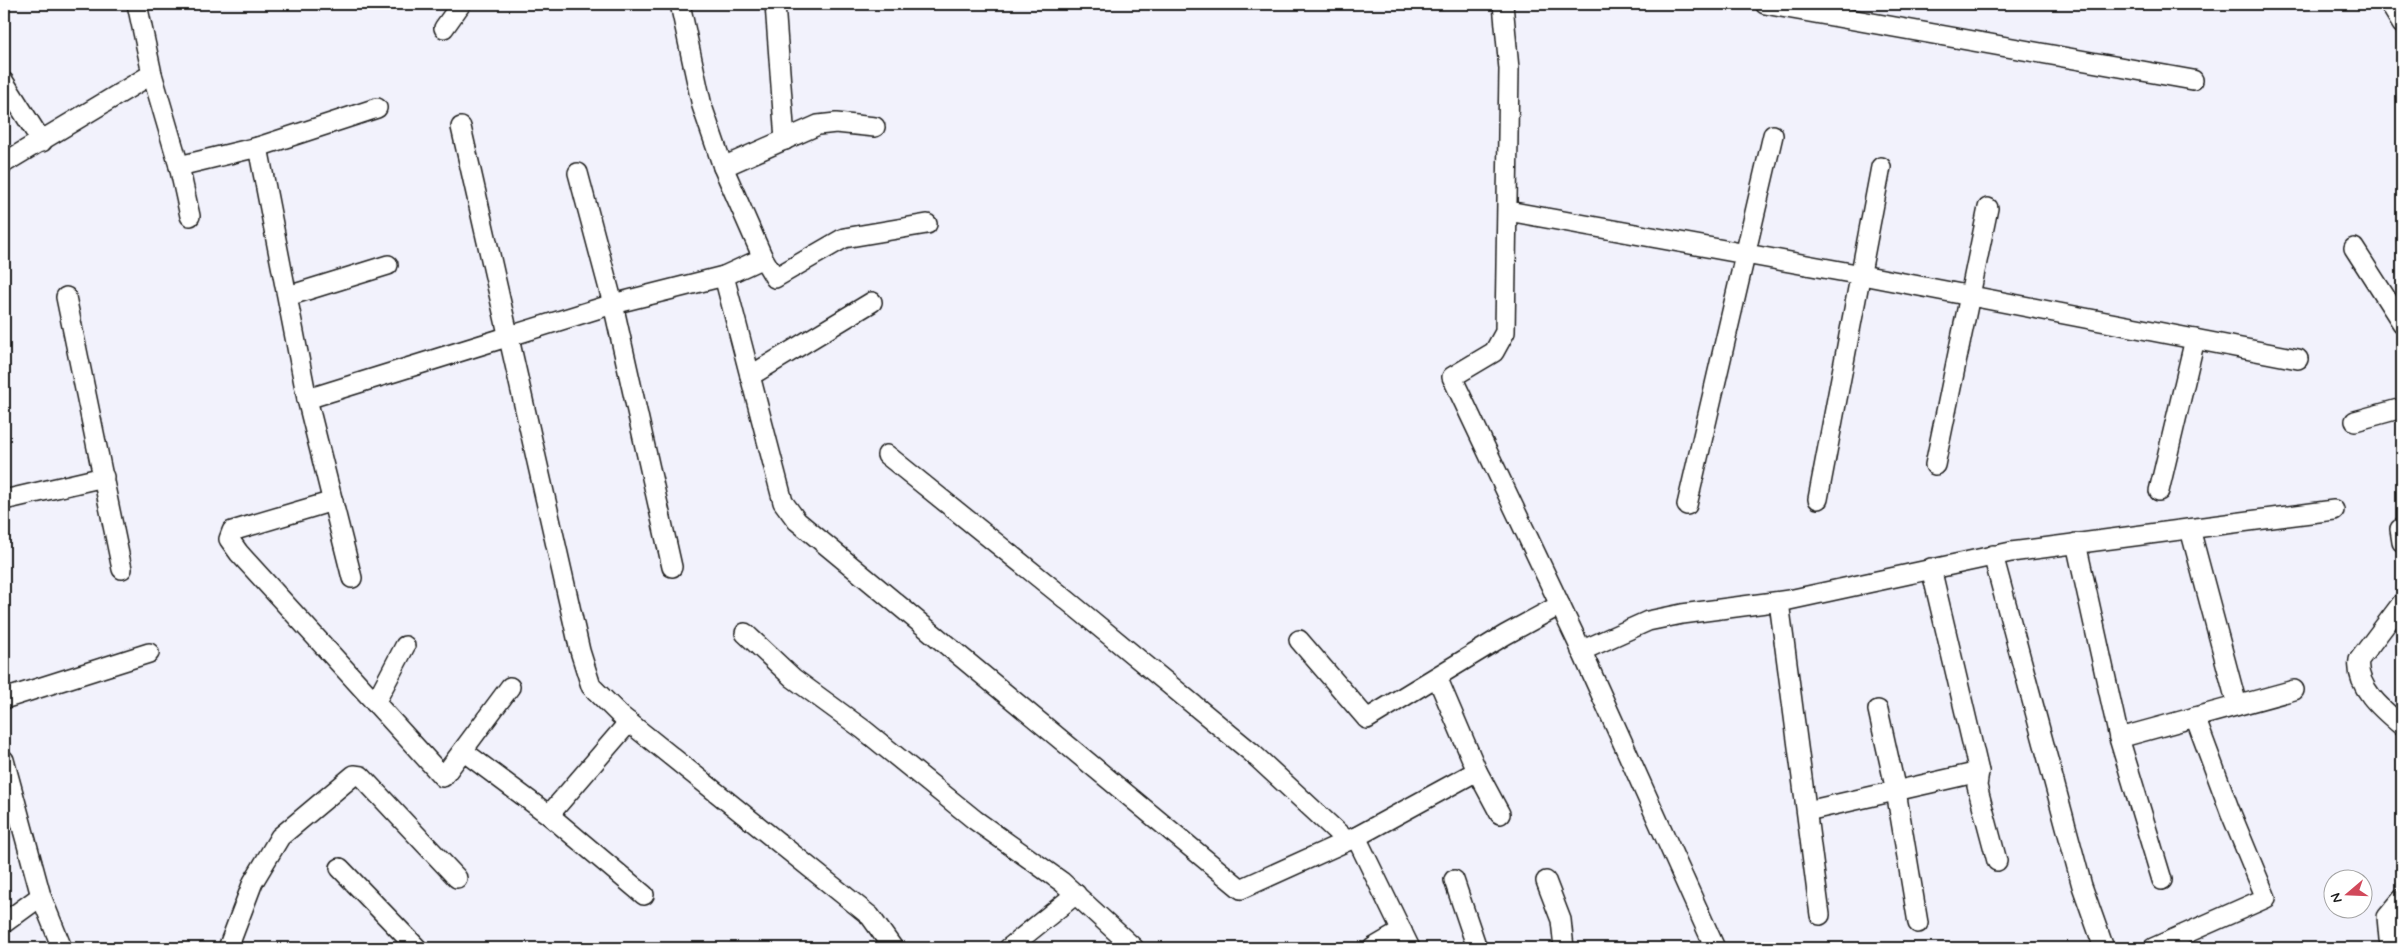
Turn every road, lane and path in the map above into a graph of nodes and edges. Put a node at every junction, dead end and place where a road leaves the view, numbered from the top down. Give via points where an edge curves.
1 (138, 4) edge
2 (461, 4) edge
3 (680, 4) edge
4 (775, 4) edge
5 (1503, 4) edge
6 (1765, 4) edge
7 (2390, 4) edge
8 (2402, 24) edge
9 (444, 28) dead end
10 (152, 74) junction
11 (2193, 80) dead end
12 (4, 82) edge
13 (377, 108) dead end
14 (461, 127) dead end
15 (875, 127) dead end
16 (1773, 135) dead end
17 (785, 140) junction
18 (42, 142) junction
19 (258, 147) junction
20 (4, 164) edge
21 (179, 166) junction
22 (723, 167) junction
23 (1881, 167) dead end
24 (578, 173) dead end
25 (1988, 208) dead end
26 (1508, 211) junction
27 (190, 216) dead end
28 (927, 224) dead end
29 (2354, 248) dead end
30 (1746, 254) junction
31 (762, 258) junction
32 (388, 266) dead end
33 (1862, 275) junction
34 (724, 276) junction
35 (288, 296) junction
36 (1970, 296) junction
37 (66, 297) dead end
38 (872, 302) dead end
39 (613, 304) junction
40 (2402, 323) edge
41 (508, 337) junction
42 (2195, 339) junction
43 (2298, 359) dead end
44 (750, 376) junction
45 (307, 399) junction
46 (2402, 408) edge
47 (2355, 421) dead end
48 (887, 455) dead end
49 (1935, 465) dead end
50 (104, 477) junction
51 (2159, 491) dead end
52 (1818, 498) dead end
53 (4, 500) edge
54 (333, 501) junction
55 (1686, 505) dead end
56 (2334, 510) dead end
57 (2190, 529) junction
58 (2076, 543) junction
59 (1993, 556) junction
60 (672, 567) dead end
61 (1931, 568) junction
62 (122, 569) dead end
63 (352, 578) dead end
64 (1779, 602) junction
65 (2402, 603) edge
66 (1560, 605) junction
67 (745, 632) dead end
68 (1299, 640) dead end
69 (405, 646) dead end
70 (1581, 651) junction
71 (149, 653) dead end
72 (1437, 677) junction
73 (510, 687) dead end
74 (2294, 690) dead end
75 (4, 699) edge
76 (375, 704) junction
77 (2237, 705) junction
78 (1878, 710) dead end
79 (2195, 717) junction
80 (629, 722) junction
81 (2402, 726) edge
82 (2119, 738) junction
83 (463, 751) junction
84 (4, 760) edge
85 (1477, 771) junction
86 (1979, 772) junction
87 (1896, 791) junction
88 (1807, 811) junction
89 (1500, 814) dead end
90 (549, 815) junction
91 (1352, 839) junction
92 (1997, 862) dead end
93 (340, 868) dead end
94 (457, 878) dead end
95 (1454, 880) dead end
96 (2162, 880) dead end
97 (1546, 881) dead end
98 (1076, 894) junction
99 (644, 895) dead end
100 (40, 896) junction
101 (2402, 899) edge
102 (1820, 915) dead end
103 (4, 923) edge
104 (1918, 923) dead end
105 (1402, 931) junction
106 (413, 947) edge
107 (62, 948) edge
108 (228, 948) edge
109 (893, 948) edge
110 (1009, 948) edge
111 (1134, 948) edge
112 (1373, 948) edge
113 (1410, 948) edge
114 (1477, 948) edge
115 (1564, 948) edge
116 (1715, 948) edge
117 (2104, 948) edge
118 (2153, 948) edge
119 (2394, 948) edge

1 - 10 street
2 - 9 street
3 - 22 street via 702,106
4 - 17 street
5 - 26 street via 1509,69
6 - 11 street
7 - 8 street
10 - 18 street
10 - 21 street
12 - 18 street
13 - 19 street
14 - 41 street
15 - 17 street via 836,123 818,125
16 - 30 street
17 - 22 street
18 - 20 street
19 - 21 street
19 - 35 street
21 - 27 street
22 - 31 street
23 - 33 street
24 - 39 street
25 - 36 street
26 - 30 street
26 - 66 street via 1504,332 1494,352 1452,377
28 - 31 street via 844,238 775,278
29 - 40 street
30 - 33 street
30 - 55 street
31 - 34 street
32 - 35 street
33 - 36 street
33 - 52 street
34 - 39 street
34 - 44 street
35 - 45 street
36 - 42 street
36 - 49 street
37 - 50 street
38 - 44 street
39 - 41 street
39 - 60 street
41 - 45 street
41 - 80 street via 580,651 591,686
42 - 43 street
42 - 51 street
44 - 91 street via 783,502 797,521 1241,889
45 - 54 street
46 - 47 street
48 - 91 street via 1251,752
50 - 53 street
50 - 62 street
54 - 63 street
54 - 76 street via 232,531 229,538
56 - 57 street
57 - 58 street
57 - 77 street
58 - 59 street
58 - 82 street
59 - 61 street
59 - 117 street via 2082,886
61 - 64 street
61 - 86 street
64 - 70 street via 1648,621
64 - 88 street
65 - 81 street via 2359,660 2358,670 2361,683
66 - 70 street
66 - 72 street
67 - 98 street via 793,678
68 - 72 street via 1367,719
69 - 76 street
70 - 116 street
71 - 75 street
72 - 85 street
73 - 83 street
74 - 77 street
76 - 83 street via 443,778
77 - 79 street
78 - 87 street
79 - 82 street
79 - 118 street via 2266,898
80 - 90 street
80 - 109 street via 870,916
82 - 96 street
83 - 90 street
84 - 100 street
85 - 89 street
85 - 91 street
86 - 87 street
86 - 92 street via 1977,786
87 - 88 street
87 - 104 street
88 - 102 street
90 - 99 street
91 - 105 street
93 - 106 street
94 - 108 street via 361,776 354,775 280,837 254,882
95 - 114 street
97 - 115 street via 1561,920
98 - 110 street
98 - 111 street
100 - 103 street
100 - 107 street
101 - 119 street via 2387,917 2389,939
105 - 112 street
105 - 113 street

